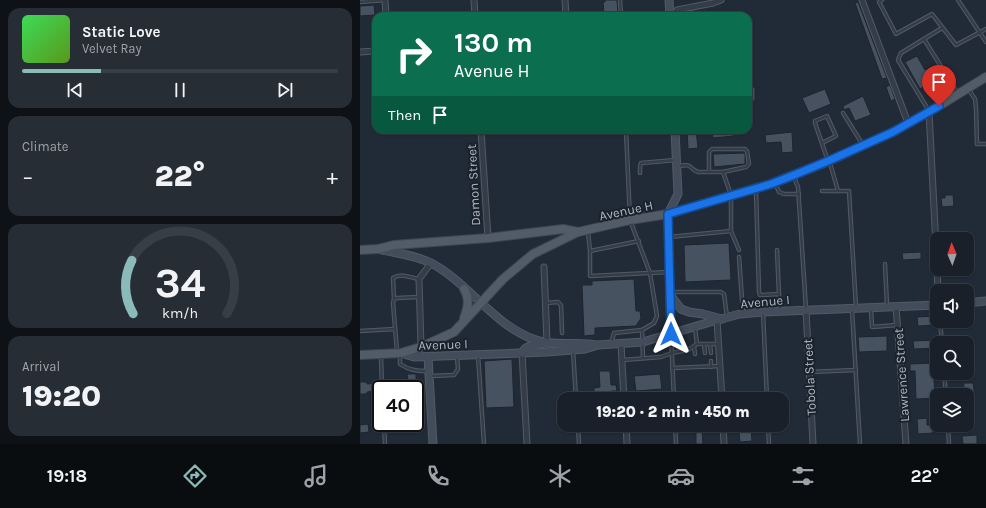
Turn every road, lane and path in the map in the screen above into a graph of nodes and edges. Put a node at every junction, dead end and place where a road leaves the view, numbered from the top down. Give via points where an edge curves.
1 (385, 0) edge
2 (474, 0) edge
3 (565, 0) edge
4 (620, 0) edge
5 (669, 0) edge
6 (721, 0) edge
7 (862, 0) edge
8 (882, 0) edge
9 (958, 0) edge
10 (360, 2) edge
11 (386, 12) edge
12 (475, 12) edge
13 (566, 12) edge
14 (621, 12) edge
15 (670, 12) edge
16 (675, 12) edge
17 (942, 28) junction
18 (986, 29) edge
19 (980, 33) junction
20 (924, 39) junction
21 (986, 42) edge
22 (372, 51) edge
23 (360, 52) edge
24 (986, 76) edge
25 (968, 88) junction
26 (958, 94) junction
27 (929, 112) junction
28 (844, 113) dead end
29 (908, 123) junction
30 (481, 134) edge
31 (626, 134) edge
32 (675, 134) edge
33 (822, 143) junction
34 (986, 144) edge
35 (863, 145) junction
36 (828, 161) junction
37 (676, 163) junction
38 (710, 172) junction
39 (723, 172) junction
40 (640, 173) dead end
41 (794, 175) junction
42 (775, 182) junction
43 (756, 188) junction
44 (822, 191) dead end
45 (838, 191) junction
46 (798, 194) junction
47 (731, 195) junction
48 (668, 214) junction
49 (630, 220) junction
50 (588, 230) junction
51 (731, 231) junction
52 (578, 232) junction
53 (935, 232) edge
54 (669, 237) junction
55 (488, 238) junction
56 (639, 241) junction
57 (378, 249) junction
58 (360, 250) edge
59 (739, 250) dead end
60 (777, 250) dead end
61 (590, 251) junction
62 (739, 257) dead end
63 (431, 263) junction
64 (885, 264) dead end
65 (544, 267) dead end
66 (670, 272) junction
67 (650, 273) junction
68 (419, 280) junction
69 (464, 289) junction
70 (671, 294) junction
71 (779, 294) junction
72 (420, 297) junction
73 (394, 299) junction
74 (986, 301) edge
75 (974, 302) edge
76 (480, 303) junction
77 (545, 303) junction
78 (930, 305) edge
79 (986, 305) edge
80 (896, 306) junction
81 (854, 307) junction
82 (871, 307) junction
83 (887, 307) junction
84 (806, 310) junction
85 (780, 311) junction
86 (763, 312) junction
87 (743, 314) junction
88 (722, 319) junction
89 (461, 324) junction
90 (898, 325) junction
91 (695, 327) junction
92 (395, 329) junction
93 (642, 330) junction
94 (360, 331) edge
95 (562, 334) dead end
96 (671, 334) junction
97 (643, 342) junction
98 (547, 343) junction
99 (611, 344) junction
100 (621, 344) junction
101 (704, 344) junction
102 (710, 344) junction
103 (719, 344) junction
104 (598, 345) junction
105 (696, 345) junction
106 (422, 347) junction
107 (573, 350) junction
108 (399, 353) junction
109 (522, 353) junction
110 (672, 353) junction
111 (705, 353) dead end
112 (711, 353) dead end
113 (381, 354) junction
114 (478, 354) junction
115 (695, 354) dead end
116 (360, 355) edge
117 (457, 355) junction
118 (428, 357) junction
119 (643, 358) junction
120 (622, 360) junction
121 (705, 361) dead end
122 (711, 361) dead end
123 (681, 362) dead end
124 (686, 362) dead end
125 (695, 362) dead end
126 (711, 366) junction
127 (720, 366) junction
128 (687, 367) junction
129 (695, 367) junction
130 (705, 367) junction
131 (672, 368) junction
132 (681, 368) junction
133 (856, 370) junction
134 (809, 372) junction
135 (429, 373) junction
136 (382, 380) edge
137 (576, 392) edge
138 (624, 392) edge
139 (674, 392) edge
140 (722, 392) edge
141 (767, 392) edge
142 (384, 432) edge
143 (578, 432) edge
144 (626, 432) edge
145 (675, 432) edge
146 (723, 432) edge
147 (768, 432) edge
148 (948, 432) edge
149 (385, 444) edge
150 (433, 444) edge
151 (484, 444) edge
152 (528, 444) edge
153 (579, 444) edge
154 (627, 444) edge
155 (676, 444) edge
156 (724, 444) edge
157 (769, 444) edge
158 (812, 444) edge
159 (860, 444) edge
160 (906, 444) edge
161 (949, 444) edge

1 - 10 lane
1 - 11 street
2 - 12 street
3 - 13 street
4 - 14 lane
5 - 15 main road
6 - 16 street
7 - 29 street
8 - 17 lane via 879,2 896,34 932,14
9 - 19 lane
17 - 19 lane via 956,45
17 - 20 lane
18 - 19 lane
19 - 21 lane
20 - 26 lane
20 - 27 lane via 901,53 898,60
22 - 23 street
24 - 25 main road, Avenue H
25 - 26 main road, Avenue H
25 - 34 lane via 976,108 977,144
26 - 27 main road, Avenue H
27 - 29 main road, Avenue H
27 - 53 street
28 - 35 lane
29 - 35 main road, Avenue H
30 - 55 street, Damon Street
31 - 49 lane
32 - 37 main road
33 - 33 lane via 815,121 827,116 836,136
33 - 36 lane
35 - 36 main road, Avenue H
36 - 41 main road, Avenue H
36 - 45 lane
37 - 38 lane via 686,164 695,171
37 - 40 lane via 641,163
37 - 48 main road via 678,194
38 - 39 lane
38 - 39 lane via 709,152 712,149 747,151 749,164 746,167
39 - 47 lane
41 - 42 main road, Avenue H
41 - 46 lane
42 - 43 main road, Avenue H
42 - 46 lane via 779,192
43 - 47 main road, Avenue H
43 - 71 lane via 758,292
44 - 45 lane
45 - 81 lane via 850,191
46 - 84 lane
47 - 48 main road, Avenue H
47 - 51 lane
48 - 49 main road, Avenue H
48 - 54 main road
49 - 50 main road, Avenue H
49 - 56 lane
50 - 52 main road, Avenue H
50 - 61 lane
51 - 54 lane
51 - 59 lane
52 - 55 main road, Avenue H via 563,229
52 - 76 main road, Avenue H via 533,254 503,279
54 - 66 main road
55 - 57 main road, Avenue H
56 - 61 lane
56 - 67 lane
57 - 58 main road, Avenue H
57 - 63 main road, Avenue I
60 - 71 lane
61 - 67 lane via 590,276
62 - 87 lane
63 - 68 street
63 - 69 main road, Avenue I
64 - 83 lane
65 - 77 street
66 - 67 lane
66 - 70 main road
67 - 93 lane via 657,316 654,323
68 - 72 street
68 - 73 lane via 402,275 393,278
69 - 76 main road, Avenue I
69 - 89 main road via 468,309
70 - 88 main road via 682,309
70 - 88 lane via 721,292 724,294
70 - 96 main road
71 - 85 lane
72 - 73 lane
72 - 106 street
73 - 92 lane
74 - 75 main road
74 - 79 street
76 - 89 main road, Avenue H
76 - 98 main road, Avenue I via 513,329
77 - 95 lane via 561,304
77 - 98 street
78 - 80 main road, Avenue I
80 - 83 main road, Avenue I
80 - 90 street, Lawrence Street
81 - 82 main road, Avenue I
81 - 84 main road, Avenue I
81 - 133 lane
82 - 83 main road, Avenue I
82 - 90 lane via 872,327
84 - 85 main road, Avenue I
84 - 134 street, Tobola Street
85 - 86 main road, Avenue I
86 - 87 main road, Avenue I
86 - 141 lane
87 - 88 main road, Avenue I
88 - 91 main road, Avenue I
88 - 103 street
89 - 106 main road, Avenue H via 454,332
90 - 160 street, Lawrence Street
91 - 96 main road, Avenue I
91 - 105 lane
92 - 94 lane
92 - 108 lane
93 - 97 lane
93 - 99 lane via 614,333
96 - 97 main road, Avenue I
96 - 110 lane
97 - 100 main road, Avenue I
97 - 119 lane
98 - 104 main road, Avenue I via 585,342
98 - 109 main road via 527,346
99 - 100 main road, Avenue I
99 - 104 main road, Avenue I
100 - 120 street
101 - 102 lane
101 - 105 lane
101 - 111 lane
102 - 103 lane
102 - 112 lane
103 - 127 street
104 - 107 main road, Avenue I
105 - 110 lane via 686,352
105 - 115 lane
106 - 108 main road, Avenue H
107 - 109 main road, Avenue I
107 - 137 lane
108 - 113 main road, Avenue I
108 - 118 main road, Avenue I
108 - 135 lane via 400,364 408,370
109 - 114 main road, Avenue I
109 - 152 street
110 - 119 lane via 661,357
110 - 131 lane
113 - 116 main road, Avenue I
113 - 136 lane
114 - 117 main road, Avenue I
114 - 151 lane
117 - 118 main road, Avenue I
117 - 135 lane via 458,369 454,375
118 - 135 main road
119 - 120 lane
120 - 138 street
121 - 130 lane
122 - 126 lane
123 - 132 lane
124 - 128 lane
125 - 129 lane
126 - 127 lane
126 - 130 lane
127 - 140 street
128 - 129 lane
128 - 132 lane
129 - 130 lane
131 - 132 lane
131 - 139 lane
133 - 134 lane
133 - 159 lane
134 - 158 street, Tobola Street
135 - 150 main road
142 - 149 lane
143 - 153 lane
144 - 154 street
145 - 155 lane
146 - 156 street
147 - 157 lane
148 - 161 lane

